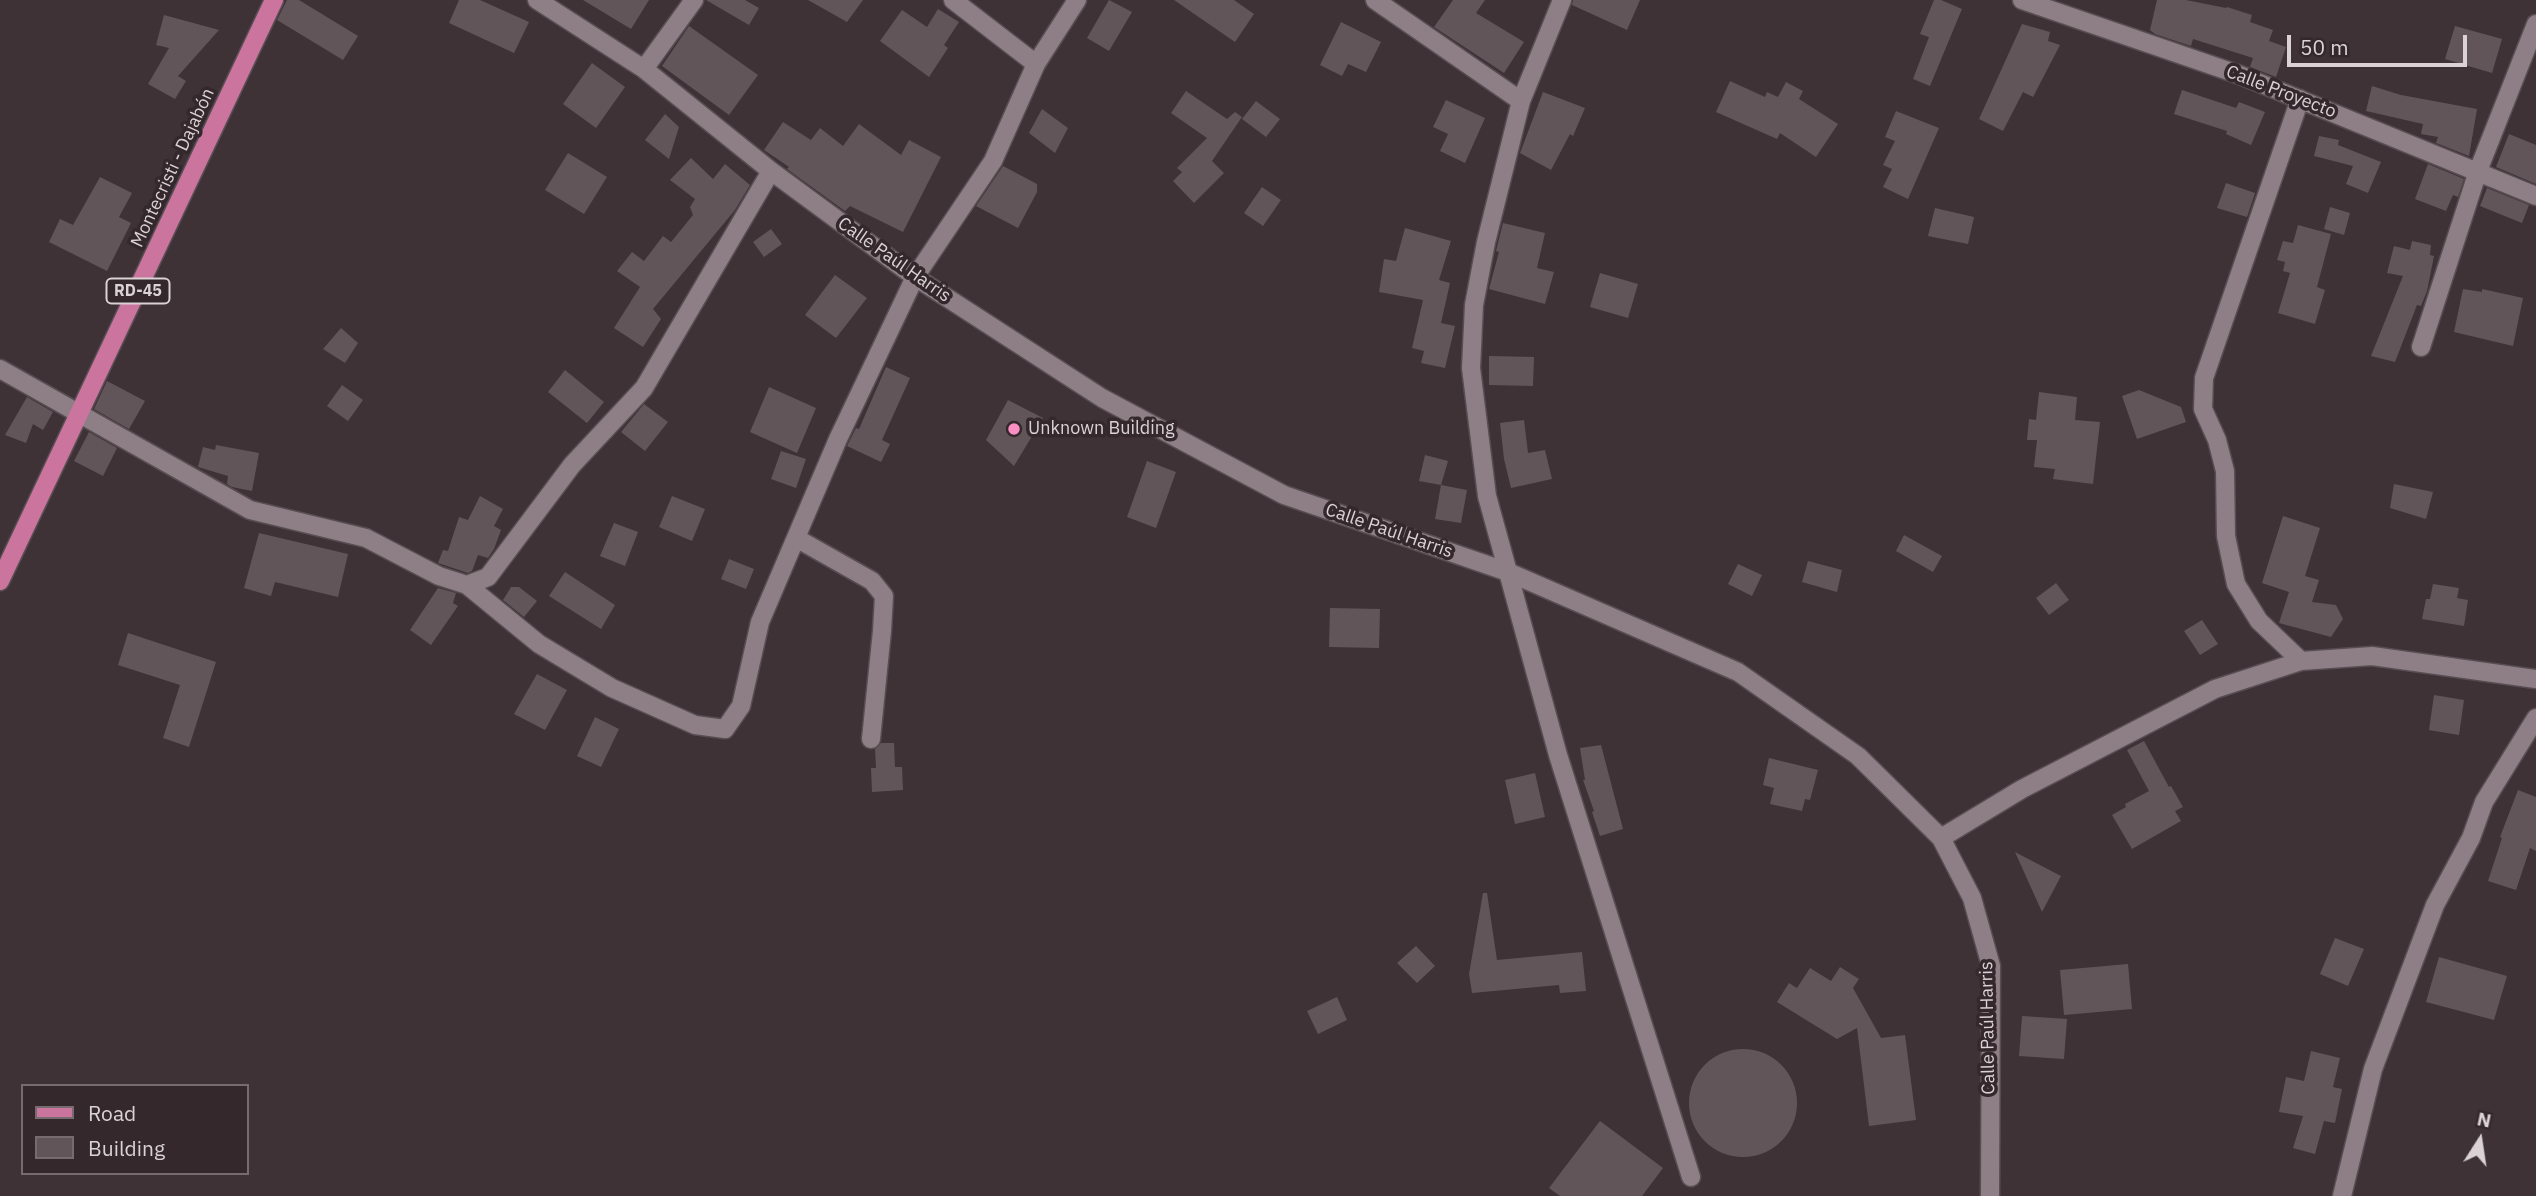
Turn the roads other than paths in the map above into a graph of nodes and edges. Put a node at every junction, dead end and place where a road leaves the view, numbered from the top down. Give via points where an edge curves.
1 (274, 0) edge
2 (537, 0) edge
3 (694, 0) edge
4 (953, 0) edge
5 (1077, 0) edge
6 (1375, 0) edge
7 (1562, 0) edge
8 (2022, 0) edge
9 (2536, 24) edge
10 (1036, 64) junction
11 (644, 69) junction
12 (2300, 99) junction
13 (1521, 101) junction
14 (771, 171) junction
15 (2478, 171) junction
16 (2536, 195) edge
17 (915, 277) junction
18 (2421, 347) dead end
19 (0, 369) edge
20 (81, 413) junction
21 (796, 538) junction
22 (1508, 572) junction
23 (0, 581) edge
24 (467, 585) junction
25 (2301, 661) junction
26 (2536, 679) edge
27 (2536, 718) edge
28 (871, 739) dead end
29 (1941, 838) junction
30 (1690, 1177) dead end
31 (1990, 1196) edge
32 (2342, 1196) edge

1 - 20 main road, Montecristi - Dajabón / RD-45
2 - 11 street, Calle Paúl Harris
3 - 11 street
4 - 10 street
5 - 10 street
6 - 13 street
7 - 13 street
8 - 12 street, Calle Proyecto
9 - 15 street
10 - 17 street via 993,161
11 - 14 street, Calle Paúl Harris
12 - 15 street, Calle Proyecto
12 - 25 street via 2204,378 2203,409 2225,471 2226,536 2236,584 2259,621
13 - 22 street via 1474,304 1471,368 1488,496
14 - 17 street, Calle Paúl Harris
14 - 24 street via 644,388 572,465 488,577
15 - 16 street, Calle Proyecto
15 - 18 street
17 - 21 street
17 - 22 street, Calle Paúl Harris via 1102,398 1284,495
19 - 20 street
20 - 23 main road, Montecristi - Dajabón / RD-45
20 - 24 street via 250,510 366,538 439,576
21 - 24 street via 760,622 741,706 725,729 695,725 612,688 539,643
21 - 28 street via 872,581 884,596
22 - 29 street, Calle Paúl Harris via 1738,672 1858,756
22 - 30 street via 1558,755
25 - 26 street via 2372,656
25 - 29 street via 2215,689 2022,789
27 - 32 street via 2484,802 2471,838 2435,905 2373,1069
29 - 31 street, Calle Paúl Harris via 1972,898 1991,966

